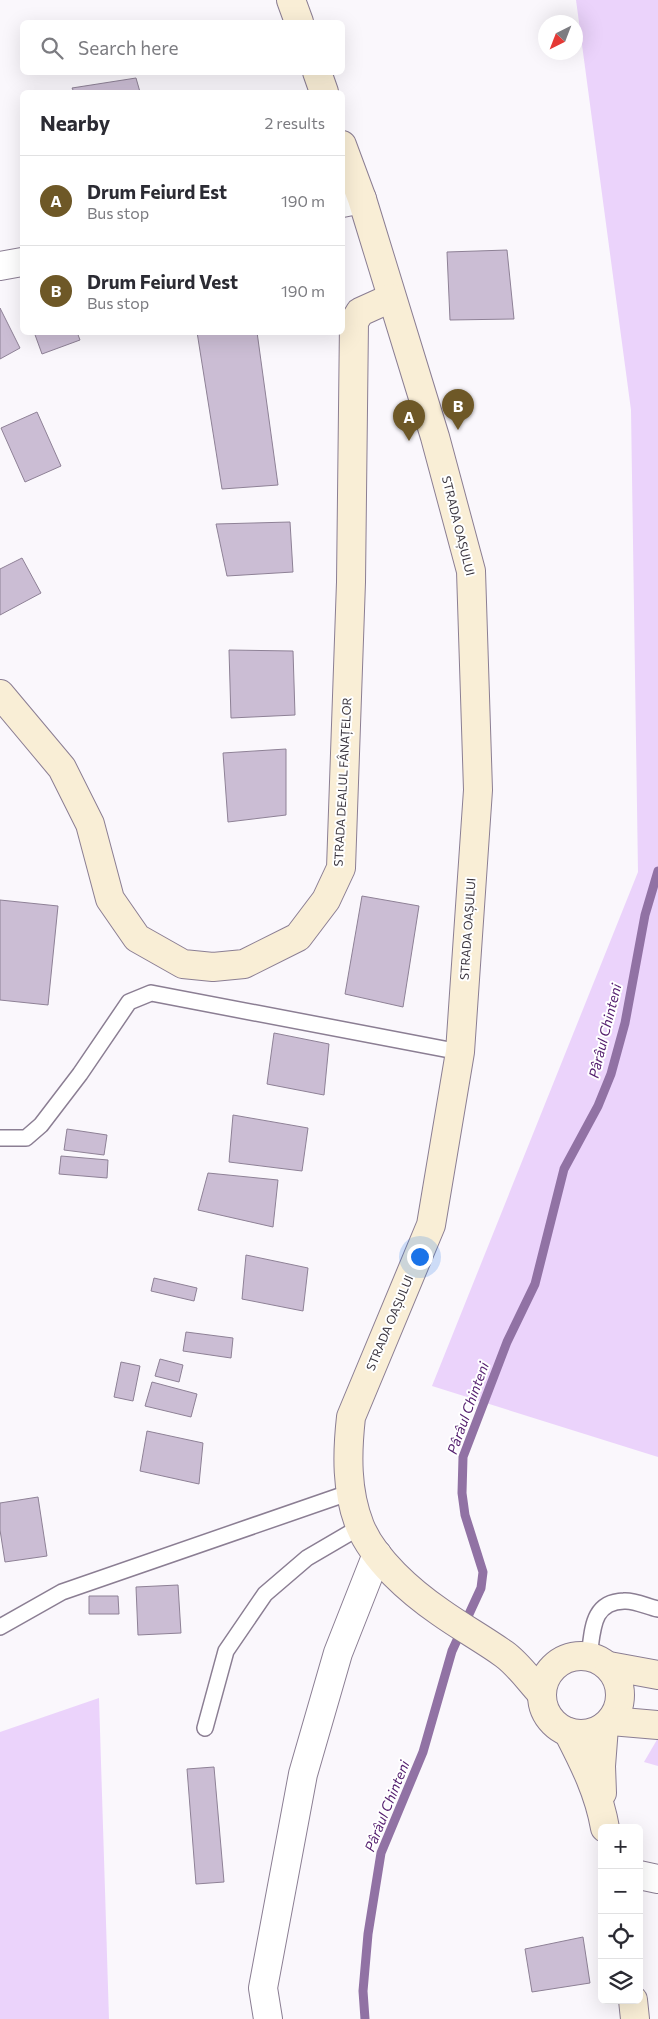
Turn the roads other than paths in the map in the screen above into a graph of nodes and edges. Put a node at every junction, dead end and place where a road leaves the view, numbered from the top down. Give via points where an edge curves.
1 (291, 0) edge
2 (298, 20) edge
3 (318, 75) edge
4 (323, 90) edge
5 (345, 161) edge
6 (352, 201) edge
7 (20, 262) edge
8 (0, 266) edge
9 (391, 298) junction
10 (0, 694) edge
11 (460, 1052) junction
12 (0, 1138) edge
13 (351, 1492) junction
14 (360, 1527) junction
15 (377, 1554) junction
16 (658, 1609) edge
17 (0, 1627) edge
18 (501, 1652) junction
19 (588, 1660) junction
20 (658, 1675) edge
21 (541, 1693) junction
22 (608, 1724) junction
23 (658, 1725) edge
24 (205, 1728) dead end
25 (568, 1732) junction
26 (604, 1820) edge
27 (643, 1876) edge
28 (658, 1879) edge
29 (633, 2004) edge
30 (268, 2019) edge
31 (635, 2019) edge

1 - 2 main road
3 - 4 main road
5 - 6 main road, STRADA OAȘULUI
6 - 9 main road, STRADA OAȘULUI
7 - 8 street
9 - 10 main road, STRADA DEALUL FÂNAȚELOR via 360,312 354,322 351,582 342,868 326,900 298,937 244,964 213,967 183,964 137,938 110,899 90,824 62,768
9 - 11 main road, STRADA OAȘULUI via 435,437 471,571 478,790
11 - 12 lane via 151,994 129,1002 42,1125 26,1138
11 - 13 main road, STRADA OAȘULUI via 431,1225 351,1417 348,1450
13 - 14 main road, STRADA OAȘULUI
13 - 17 lane via 62,1592
14 - 15 main road, STRADA OAȘULUI
14 - 24 lane via 307,1558 265,1594 226,1651
15 - 18 main road, STRADA OAȘULUI via 405,1586
15 - 30 street via 338,1653 303,1774 263,1988
16 - 19 lane via 624,1600 602,1607 594,1619
18 - 19 main road
18 - 21 main road, STRADA OAȘULUI
19 - 20 main road
19 - 21 main road via 553,1665 544,1678
19 - 22 main road via 617,1678 618,1708
21 - 25 main road via 543,1709 553,1724
22 - 23 main road
22 - 25 main road via 587,1734
22 - 26 main road via 601,1766
25 - 26 main road via 588,1770
27 - 28 street
29 - 31 main road

